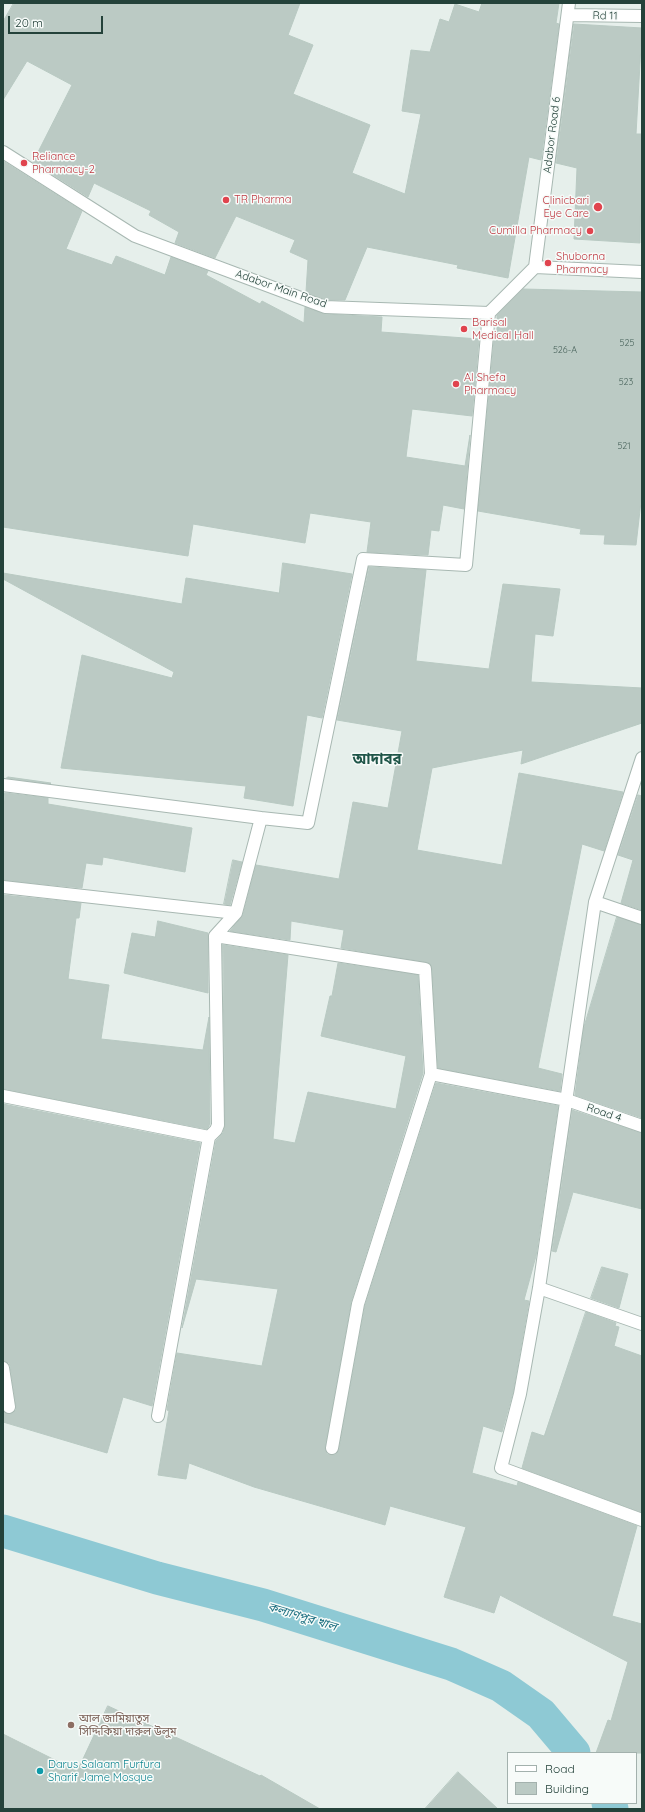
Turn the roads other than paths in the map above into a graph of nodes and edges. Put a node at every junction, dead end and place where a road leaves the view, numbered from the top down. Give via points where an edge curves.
1 (569, 3) edge
2 (568, 16) junction
3 (642, 16) edge
4 (3, 152) edge
5 (535, 267) junction
6 (642, 272) edge
7 (489, 313) junction
8 (642, 758) edge
9 (3, 785) edge
10 (261, 818) junction
11 (3, 887) edge
12 (595, 902) junction
13 (236, 913) junction
14 (642, 918) edge
15 (216, 936) junction
16 (431, 1074) junction
17 (3, 1096) edge
18 (567, 1100) junction
19 (642, 1126) edge
20 (209, 1137) junction
21 (539, 1288) junction
22 (642, 1324) edge
23 (3, 1368) edge
24 (9, 1407) dead end
25 (158, 1416) dead end
26 (332, 1448) dead end
27 (642, 1520) edge

1 - 2 street, Adabor Road 6
2 - 3 street, Rd 11
2 - 5 street, Adabor Road 6
4 - 7 street, Adabor Main Road via 135,236 325,307
5 - 6 street
5 - 7 street
7 - 10 street via 466,565 363,559 308,823
8 - 12 street
9 - 10 street
10 - 13 street
11 - 13 street
12 - 14 street
12 - 18 street
13 - 15 street
15 - 16 street via 425,969
15 - 20 street via 218,1125
16 - 18 street, Road 4
16 - 26 street via 358,1304
17 - 20 street
18 - 19 street, Road 4
18 - 21 street
20 - 25 street
21 - 22 street
21 - 27 street via 520,1394 501,1468
23 - 24 street

